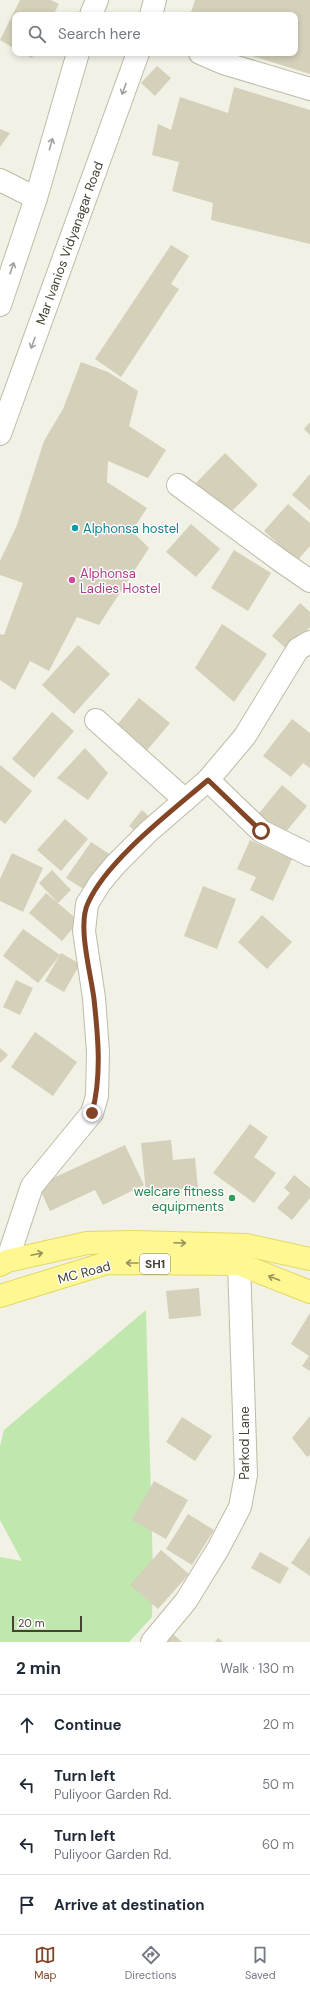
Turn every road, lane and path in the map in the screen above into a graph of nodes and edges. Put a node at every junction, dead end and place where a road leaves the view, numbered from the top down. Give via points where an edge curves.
1 (96, 0) edge
2 (155, 0) edge
3 (92, 12) edge
4 (152, 12) edge
5 (77, 56) edge
6 (137, 56) edge
7 (207, 56) edge
8 (310, 89) edge
9 (0, 180) edge
10 (36, 198) junction
11 (0, 305) edge
12 (0, 434) edge
13 (178, 485) dead end
14 (310, 580) edge
15 (306, 650) edge
16 (96, 720) dead end
17 (208, 780) junction
18 (185, 800) junction
19 (310, 855) edge
20 (310, 1259) edge
21 (4, 1263) edge
22 (239, 1264) junction
23 (310, 1292) edge
24 (0, 1296) edge
25 (152, 1642) edge

1 - 3 street
2 - 4 street
10 -> 5 street
6 -> 12 street, Mar Ivanios Vidyanagar Road
7 - 8 street
9 - 10 street
11 -> 10 street
13 - 14 street via 281,562
15 - 17 street via 245,736
16 - 18 street
17 - 18 street
17 - 19 street via 261,831
18 - 21 street via 115,865 87,904 84,931 94,998 97,1096 92,1113 32,1186
21 -> 20 main road, MC Road / SH1 via 87,1243 133,1242 246,1245
23 -> 22 main road, MC Road / SH1
22 -> 24 main road, MC Road / SH1 via 106,1263
22 - 25 street, Parkod Lane via 246,1474 240,1507 186,1601

